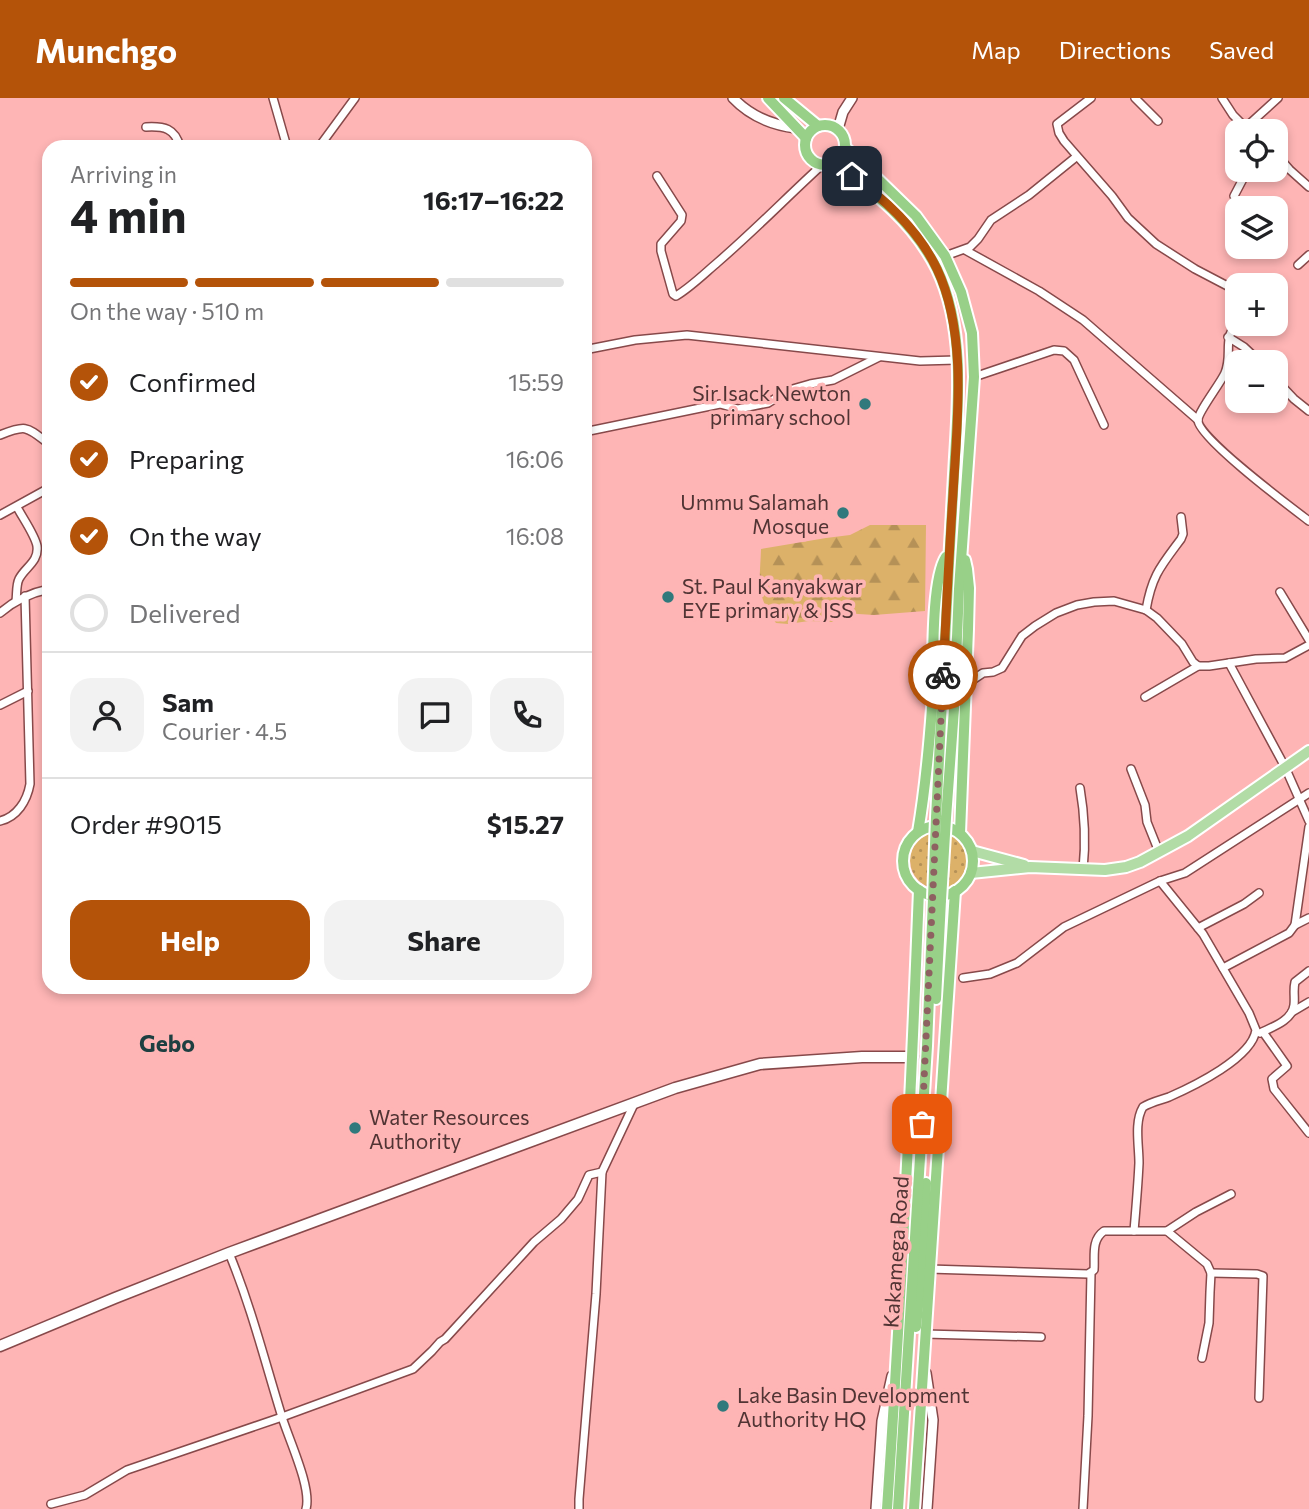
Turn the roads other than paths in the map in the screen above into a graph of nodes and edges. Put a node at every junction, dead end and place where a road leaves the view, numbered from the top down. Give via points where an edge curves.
1 (273, 98) edge
2 (355, 98) edge
3 (733, 98) edge
4 (768, 98) edge
5 (784, 98) edge
6 (840, 98) edge
7 (852, 98) edge
8 (1091, 98) edge
9 (1135, 98) edge
10 (1222, 98) edge
11 (1278, 98) edge
12 (843, 112) junction
13 (1237, 119) edge
14 (1257, 119) edge
15 (1158, 121) dead end
16 (818, 126) junction
17 (146, 127) dead end
18 (796, 128) junction
19 (838, 129) junction
20 (284, 137) junction
21 (806, 138) junction
22 (178, 140) edge
23 (282, 140) edge
24 (285, 140) edge
25 (324, 140) edge
26 (846, 148) junction
27 (1076, 157) junction
28 (834, 164) junction
29 (821, 165) junction
30 (1288, 168) edge
31 (657, 176) dead end
32 (1241, 182) edge
33 (1309, 187) edge
34 (1234, 196) dead end
35 (965, 250) junction
36 (1309, 255) edge
37 (945, 256) junction
38 (1298, 265) dead end
39 (1225, 285) edge
40 (1228, 337) joint
41 (592, 348) edge
42 (1247, 350) edge
43 (880, 357) junction
44 (957, 360) junction
45 (974, 377) junction
46 (1288, 393) edge
47 (1309, 411) edge
48 (1198, 420) junction
49 (1104, 425) dead end
50 (592, 430) edge
51 (0, 435) edge
52 (42, 439) edge
53 (42, 492) edge
54 (17, 507) junction
55 (0, 515) edge
56 (1181, 517) dead end
57 (1309, 521) edge
58 (962, 551) junction
59 (949, 553) junction
60 (42, 591) edge
61 (1280, 592) dead end
62 (25, 596) junction
63 (16, 601) junction
64 (1146, 610) junction
65 (0, 613) edge
66 (1309, 639) edge
67 (1309, 645) edge
68 (1229, 663) junction
69 (1198, 666) junction
70 (965, 685) junction
71 (28, 691) junction
72 (1145, 697) dead end
73 (0, 705) edge
74 (1309, 751) edge
75 (1285, 767) junction
76 (1131, 769) dead end
77 (1080, 788) dead end
78 (1309, 793) edge
79 (1301, 800) junction
80 (0, 821) edge
81 (1309, 821) edge
82 (1309, 827) edge
83 (918, 832) junction
84 (960, 833) junction
85 (972, 851) junction
86 (1160, 852) junction
87 (1030, 867) junction
88 (1083, 870) junction
89 (971, 873) junction
90 (1160, 881) junction
91 (919, 890) junction
92 (955, 891) junction
93 (1259, 893) dead end
94 (1309, 918) edge
95 (1295, 925) junction
96 (1198, 928) junction
97 (1223, 968) junction
98 (1309, 971) edge
99 (963, 978) dead end
100 (1309, 1002) edge
101 (1292, 1012) junction
102 (1259, 1033) junction
103 (913, 1057) junction
104 (635, 1102) junction
105 (1309, 1132) edge
106 (602, 1172) junction
107 (1231, 1194) dead end
108 (1134, 1231) junction
109 (1167, 1231) junction
110 (229, 1253) junction
111 (929, 1269) junction
112 (1091, 1273) junction
113 (1211, 1273) junction
114 (925, 1334) junction
115 (1041, 1338) dead end
116 (0, 1346) edge
117 (896, 1356) junction
118 (924, 1357) junction
119 (1202, 1358) dead end
120 (1259, 1398) dead end
121 (282, 1417) junction
122 (51, 1504) dead end
123 (306, 1509) edge
124 (579, 1509) edge
125 (876, 1509) edge
126 (887, 1509) edge
127 (901, 1509) edge
128 (914, 1509) edge
129 (927, 1509) edge
130 (1083, 1509) edge

1 - 20 street
2 - 25 street
3 - 18 street via 767,121
4 - 18 highway
5 - 16 highway
6 - 12 street
7 - 12 street
8 - 27 street via 1058,124
9 - 15 street
10 - 13 street
11 - 14 street
12 - 19 street
16 - 19 highway
16 - 21 highway
17 - 22 street via 171,131
18 - 21 highway
19 - 26 highway
20 - 23 street
20 - 24 street
21 - 29 highway via 807,154
26 - 28 highway
26 - 37 highway via 916,216
27 - 35 street via 990,220
27 - 39 street via 1156,244
28 - 29 highway
28 - 44 highway, Kakamega Road via 892,207 926,249 947,295
29 - 31 street via 750,235 676,296 661,247 682,215
30 - 33 street
32 - 34 street
35 - 37 street
35 - 48 street via 1083,320
36 - 38 street
37 - 45 highway via 970,322
40 - 42 street
40 - 48 street via 1225,373
41 - 43 street via 687,335
43 - 44 street
43 - 50 street via 833,380 789,390 768,403 738,409 720,404
44 - 59 highway, Kakamega Road
45 - 49 street via 1054,350 1064,351 1074,360
45 - 58 highway
46 - 47 street
48 - 57 street via 1199,428 1223,451
51 - 52 street via 26,428
53 - 54 street
54 - 55 street
54 - 63 street via 37,548 33,563 19,578
56 - 64 street via 1183,534 1155,577
58 - 70 highway via 969,587
58 - 127 highway, Kakamega Road, bridge via 922,1266
59 - 83 highway via 942,564 935,616 932,709
59 - 127 highway, Kakamega Road, bridge
60 - 62 street
61 - 66 street
62 - 63 street
62 - 71 street
63 - 65 street
64 - 69 street
64 - 70 street via 1114,601 1077,605 1056,613 1022,636 1002,668
67 - 68 street via 1285,657
68 - 69 street
68 - 75 street
69 - 72 street
70 - 84 highway
71 - 73 street
71 - 80 street via 30,785 19,810
74 - 75 main road
75 - 79 street
75 - 86 main road
76 - 86 street
77 - 88 street via 1085,820
78 - 79 street
79 - 81 street
79 - 90 street via 1185,873
82 - 95 street
83 - 84 highway via 939,826
83 - 91 highway via 910,839 903,860 909,881
84 - 85 highway
85 - 87 main road
85 - 89 highway
86 - 88 main road via 1126,867
87 - 88 main road
87 - 89 main road
89 - 92 highway
90 - 96 street
90 - 99 street via 1064,927 1017,963
91 - 92 highway via 937,896
91 - 103 highway
92 - 111 highway
93 - 96 street
94 - 95 street
95 - 97 street via 1289,933
96 - 97 street
97 - 102 street
98 - 101 street via 1295,982
100 - 101 street
101 - 102 street
102 - 105 street via 1287,1066 1272,1079 1274,1089
102 - 108 street via 1230,1064 1143,1107
103 - 104 main road via 760,1064
103 - 117 highway
104 - 106 street
104 - 110 main road
106 - 121 street via 589,1175 578,1199 561,1219 413,1369
106 - 124 street
107 - 109 street
108 - 109 street
108 - 112 street via 1100,1233
109 - 113 street via 1207,1264
110 - 116 main road
110 - 121 street
111 - 112 street
111 - 114 highway
112 - 130 street
113 - 119 street
113 - 120 street via 1263,1276
114 - 115 street
114 - 118 highway
117 - 125 street via 882,1421
117 - 126 highway
118 - 128 highway
118 - 129 street via 933,1420
121 - 122 street via 127,1470 85,1495
121 - 123 street via 308,1495

